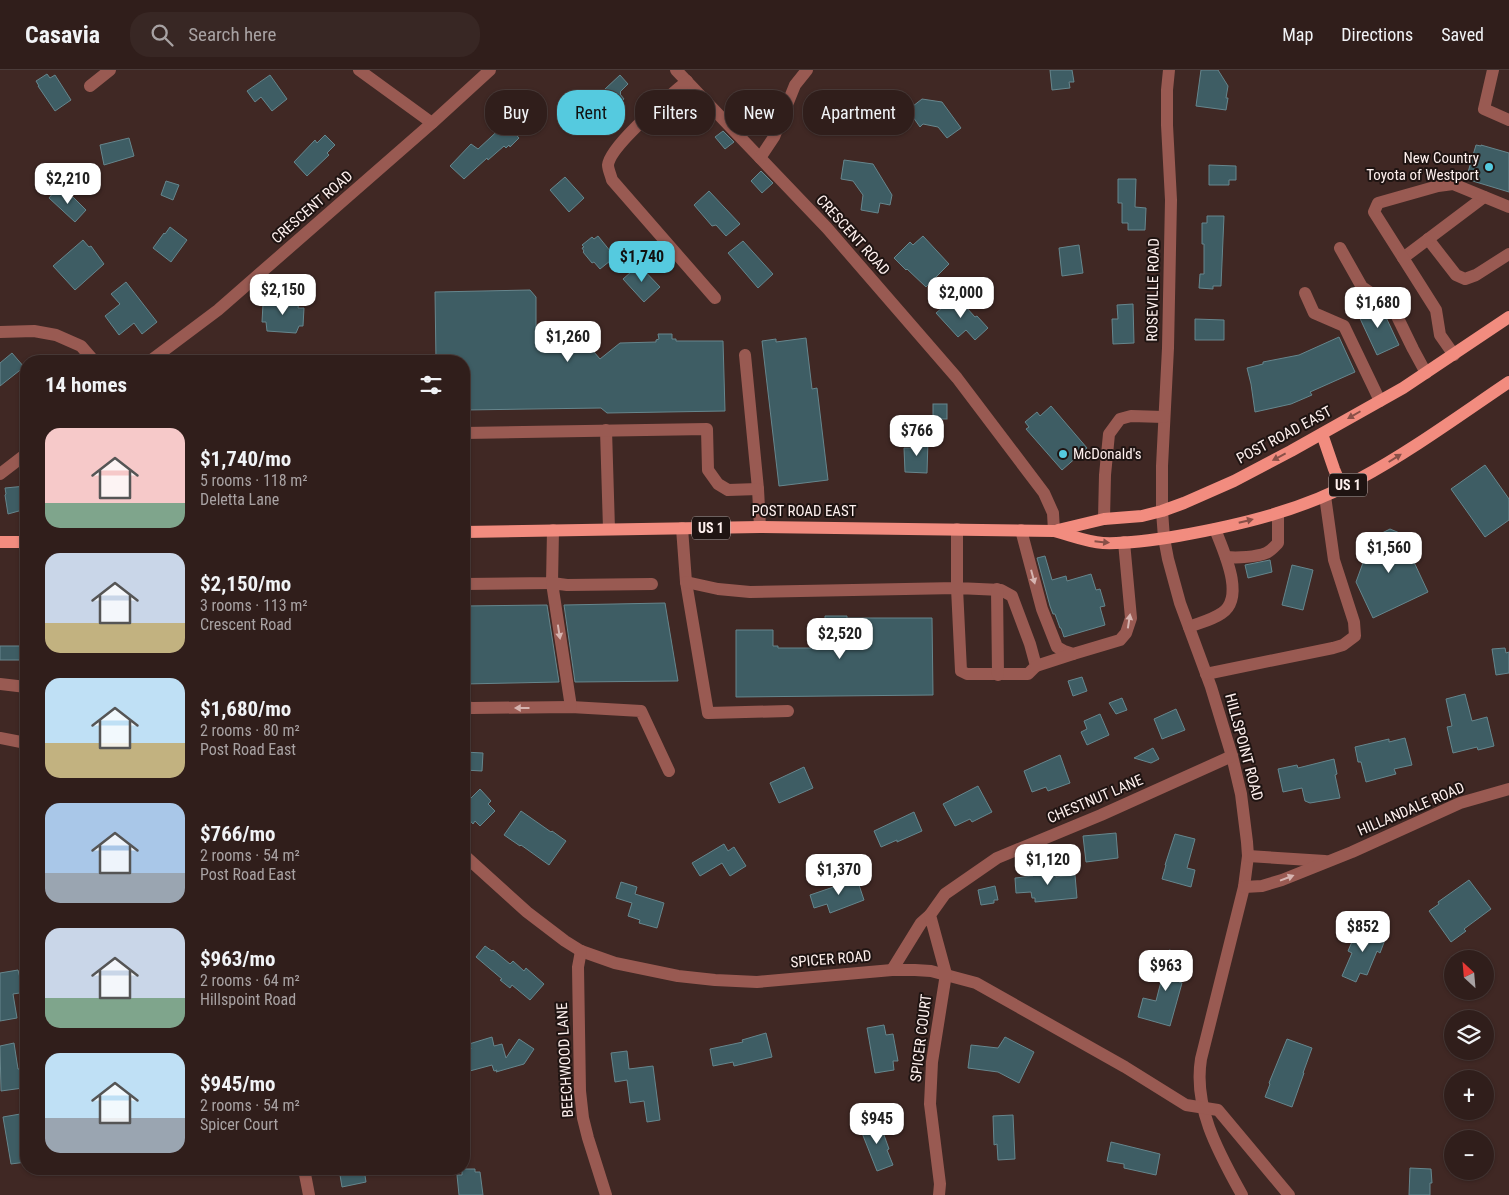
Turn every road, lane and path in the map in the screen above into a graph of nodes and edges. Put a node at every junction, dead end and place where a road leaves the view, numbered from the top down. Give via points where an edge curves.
1 (110, 70) edge
2 (359, 70) edge
3 (490, 70) edge
4 (676, 70) edge
5 (807, 70) edge
6 (1169, 70) edge
7 (1493, 70) edge
8 (686, 81) junction
9 (90, 86) dead end
10 (1509, 120) edge
11 (432, 123) junction
12 (760, 158) junction
13 (1484, 197) junction
14 (1509, 207) edge
15 (1428, 239) junction
16 (1340, 248) dead end
17 (1509, 254) edge
18 (1402, 258) junction
19 (1305, 293) dead end
20 (716, 298) dead end
21 (1509, 317) edge
22 (0, 332) edge
23 (89, 355) edge
24 (158, 355) edge
25 (746, 355) dead end
26 (1454, 355) junction
27 (1426, 373) junction
28 (1509, 382) edge
29 (1380, 401) junction
30 (1164, 417) junction
31 (606, 430) junction
32 (470, 433) edge
33 (1322, 434) junction
34 (20, 459) edge
35 (0, 474) edge
36 (1342, 488) junction
37 (758, 489) junction
38 (1325, 496) junction
39 (1162, 511) junction
40 (1278, 513) junction
41 (1104, 519) junction
42 (760, 527) junction
43 (682, 528) junction
44 (609, 529) junction
45 (957, 529) junction
46 (1215, 529) junction
47 (553, 530) junction
48 (1021, 530) junction
49 (1054, 531) junction
50 (470, 532) edge
51 (1164, 538) junction
52 (0, 542) edge
53 (20, 542) edge
54 (1124, 542) junction
55 (1226, 557) junction
56 (686, 582) junction
57 (552, 583) junction
58 (470, 584) edge
59 (652, 584) dead end
60 (957, 588) junction
61 (997, 590) junction
62 (1189, 627) junction
63 (1073, 654) junction
64 (1036, 666) junction
65 (1206, 674) junction
66 (998, 675) junction
67 (0, 684) edge
68 (20, 687) edge
69 (470, 708) edge
70 (571, 708) junction
71 (788, 711) dead end
72 (0, 738) edge
73 (20, 743) edge
74 (1232, 756) junction
75 (669, 770) dead end
76 (1509, 789) edge
77 (1248, 856) junction
78 (470, 860) edge
79 (1328, 862) junction
80 (1244, 887) junction
81 (930, 915) junction
82 (581, 951) junction
83 (892, 970) junction
84 (946, 974) junction
85 (1204, 1108) junction
86 (305, 1175) edge
87 (309, 1195) edge
88 (606, 1195) edge
89 (939, 1195) edge
90 (1242, 1195) edge
91 (1289, 1195) edge

1 - 9 street
2 - 11 street
3 - 11 street, CRESCENT ROAD
4 - 8 street, CRESCENT ROAD
5 - 12 street via 795,85 774,137
6 - 30 street, ROSEVILLE ROAD via 1167,125 1171,210
7 - 10 street via 1484,109
8 - 12 street, CRESCENT ROAD
8 - 20 street via 624,139 612,153 608,166 612,180
11 - 24 street, CRESCENT ROAD via 218,310
12 - 49 street, CRESCENT ROAD via 827,228 958,378 1048,500
13 - 14 street
13 - 15 street
13 - 18 street via 1453,184 1378,203 1374,212
15 - 17 street via 1456,275 1465,279
15 - 18 street
16 - 27 street via 1362,287 1392,308
18 - 26 street via 1436,310 1440,336
19 - 29 street via 1314,312 1344,326
21 - 26 main road, POST ROAD EAST / US 1
22 - 23 street via 34,331 56,335 81,346
25 - 37 street
26 - 27 main road, POST ROAD EAST / US 1
27 - 29 main road, POST ROAD EAST / US 1
36 -> 28 main road, POST ROAD EAST / US 1 via 1401,454
29 -> 33 main road, POST ROAD EAST / US 1
30 - 39 street, ROSEVILLE ROAD
30 - 41 street via 1131,416 1120,420 1109,434
31 - 32 street
31 - 37 street via 707,428 708,470 718,484 728,490
31 - 44 street
33 - 36 main road
33 -> 39 main road, POST ROAD EAST / US 1 via 1234,481
34 - 35 street
36 - 38 main road, POST ROAD EAST / US 1
37 - 42 street
38 - 40 main road, POST ROAD EAST / US 1
38 - 65 street via 1334,560 1354,622 1355,636 1334,648
39 - 41 main road, POST ROAD EAST / US 1
39 - 51 street, HILLSPOINT ROAD
46 -> 40 main road, POST ROAD EAST / US 1
40 - 55 street via 1278,543 1272,550 1239,558
41 - 49 main road, POST ROAD EAST / US 1
42 - 43 main road, POST ROAD EAST / US 1
42 - 45 main road, POST ROAD EAST / US 1
43 - 44 main road, POST ROAD EAST / US 1
43 - 56 street
44 - 47 main road, POST ROAD EAST / US 1
45 - 48 main road, POST ROAD EAST / US 1
45 - 60 street
46 - 51 main road, POST ROAD EAST / US 1
46 - 55 street
47 - 50 main road, POST ROAD EAST / US 1
47 - 57 street
48 - 49 main road, POST ROAD EAST / US 1
48 -> 63 street via 1042,609 1057,646
49 -> 54 main road, POST ROAD EAST / US 1 via 1101,542
51 - 54 main road, POST ROAD EAST / US 1
51 - 62 street, HILLSPOINT ROAD
52 - 53 main road
63 -> 54 street via 1120,640 1126,633 1131,618
55 - 62 street via 1233,590 1230,606 1221,614
56 - 60 street via 750,592
56 - 71 street via 708,713
57 - 58 street
57 - 59 street
57 -> 70 street
60 - 61 street
60 - 66 street via 961,671
61 - 64 street via 1012,596
61 - 66 street
62 - 65 street, HILLSPOINT ROAD
63 - 64 street
64 - 66 street via 1028,674
65 - 74 street, HILLSPOINT ROAD
67 - 68 street
70 -> 69 street
70 - 75 street via 641,711
72 - 73 street
74 - 77 street, HILLSPOINT ROAD via 1244,813
74 - 81 street, CHESTNUT LANE via 997,858 945,894
76 - 79 street, HILLANDALE ROAD via 1460,803
77 - 79 street, HILLANDALE ROAD
77 - 80 street, HILLSPOINT ROAD
78 - 82 street, SPICER ROAD via 539,922
80 -> 79 street, HILLANDALE ROAD via 1270,884
80 - 85 street, HILLSPOINT ROAD via 1201,1059 1199,1081
81 - 83 street, CHESTNUT LANE
81 - 84 street
82 - 83 street, SPICER ROAD via 637,968 715,980 757,982
82 - 88 street, BEECHWOOD LANE via 578,968 580,1091 583,1118
83 - 84 street, SPICER ROAD
84 - 85 street, SPICER ROAD via 976,982 1186,1104
84 - 89 street, SPICER COURT via 932,1062 930,1104
85 - 90 street, HILLSPOINT ROAD via 1215,1144
85 - 91 street, SPICER ROAD via 1218,1110
86 - 87 street

